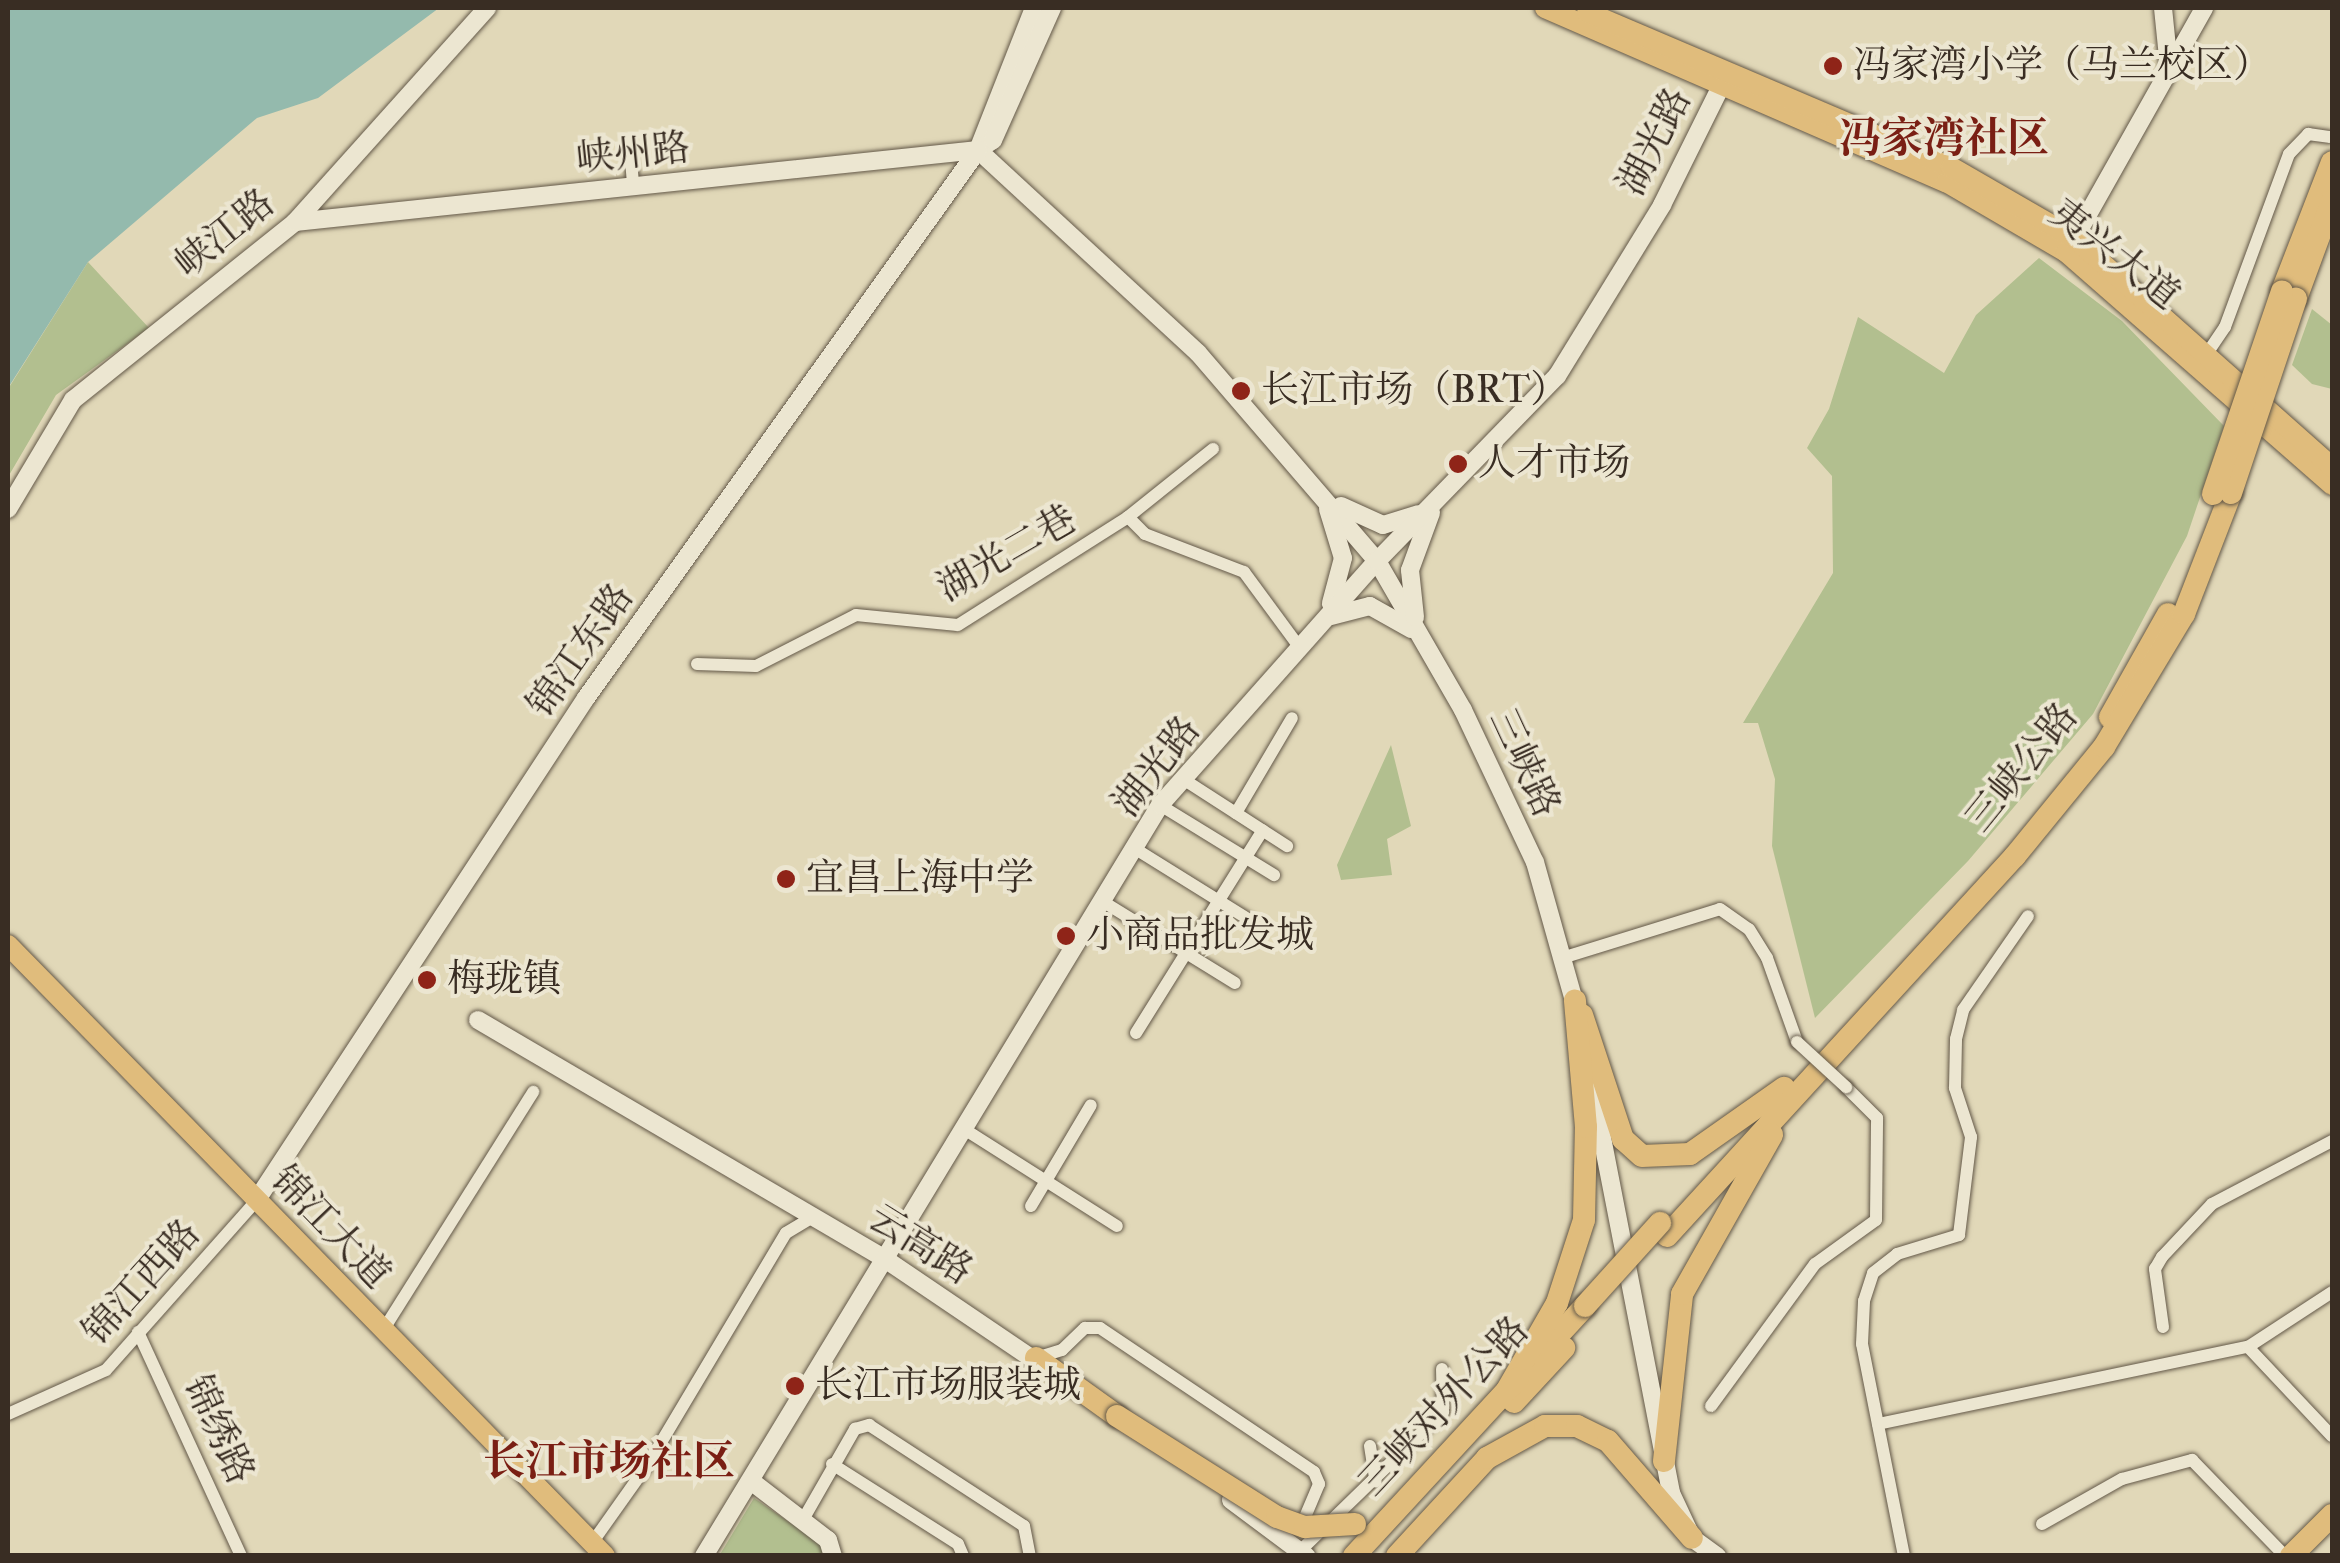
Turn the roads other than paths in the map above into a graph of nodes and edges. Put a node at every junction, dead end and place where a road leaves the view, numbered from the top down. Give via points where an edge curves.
1 (487, 8) edge
2 (1034, 8) edge
3 (1052, 8) edge
4 (1545, 8) edge
5 (1576, 8) edge
6 (2164, 8) edge
7 (2204, 8) edge
8 (2169, 67) junction
9 (1724, 80) junction
10 (2329, 137) dead end
11 (630, 148) dead end
12 (978, 150) junction
13 (2332, 162) edge
14 (633, 186) junction
15 (2332, 201) edge
16 (294, 222) junction
17 (2070, 245) junction
18 (2289, 295) junction
19 (2206, 355) junction
20 (1213, 449) dead end
21 (2332, 467) edge
22 (2332, 485) edge
23 (1320, 491) junction
24 (1439, 496) junction
25 (8, 510) edge
26 (1128, 517) junction
27 (1376, 561) junction
28 (1322, 622) junction
29 (1421, 636) junction
30 (1300, 648) junction
31 (697, 664) dead end
32 (1292, 718) dead end
33 (1183, 779) junction
34 (1160, 805) junction
35 (1236, 812) junction
36 (1263, 830) junction
37 (1287, 846) dead end
38 (1134, 848) junction
39 (1245, 858) junction
40 (1274, 875) dead end
41 (1219, 900) junction
42 (1102, 901) junction
43 (2028, 916) dead end
44 (1253, 922) dead end
45 (8, 945) edge
46 (1186, 953) junction
47 (1562, 958) junction
48 (1235, 983) dead end
49 (1574, 1000) junction
50 (478, 1020) dead end
51 (1136, 1033) dead end
52 (533, 1092) dead end
53 (1788, 1095) junction
54 (1091, 1105) dead end
55 (964, 1129) junction
56 (2332, 1141) edge
57 (1046, 1181) junction
58 (256, 1202) junction
59 (1031, 1206) dead end
60 (813, 1217) junction
61 (1116, 1226) dead end
62 (884, 1259) junction
63 (2332, 1292) edge
64 (1589, 1311) junction
65 (2163, 1327) dead end
66 (138, 1332) junction
67 (382, 1332) junction
68 (2248, 1347) junction
69 (1036, 1358) junction
70 (1442, 1369) dead end
71 (1507, 1390) junction
72 (1711, 1406) dead end
73 (8, 1414) edge
74 (1878, 1424) junction
75 (2332, 1436) edge
76 (1370, 1446) dead end
77 (1664, 1461) junction
78 (832, 1464) junction
79 (751, 1482) junction
80 (1376, 1482) junction
81 (1415, 1488) junction
82 (2332, 1514) edge
83 (1306, 1516) dead end
84 (804, 1518) junction
85 (2042, 1524) dead end
86 (1692, 1538) junction
87 (599, 1549) edge
88 (1304, 1552) edge
89 (241, 1556) edge
90 (704, 1556) edge
91 (832, 1556) edge
92 (963, 1556) edge
93 (1030, 1556) edge
94 (1354, 1556) edge
95 (1374, 1556) edge
96 (1396, 1556) edge
97 (1717, 1556) edge
98 (1904, 1556) edge
99 (2288, 1556) edge

1 - 16 main road, 峡江路
2 - 12 main road
3 - 12 main road via 994,140
4 - 9 main road, 夷兴大道
5 - 9 main road, 夷兴大道
6 - 8 main road
7 - 8 main road
8 - 17 main road
9 - 17 main road, 夷兴大道
9 - 24 main road, 湖光路 via 1662,205 1556,376
10 - 19 street via 2308,134 2290,154 2225,328
11 - 14 street
12 - 14 main road, 峡州路
12 - 23 main road, 三峡路 via 1198,353
12 - 58 main road, 锦江东路 via 586,698
13 - 18 highway, 三峡公路
14 - 16 main road, 峡州路
15 - 18 highway, 三峡公路
16 - 25 main road, 峡江路 via 73,400
17 - 19 main road, 夷兴大道
17 - 22 main road, 夷兴大道
18 - 53 highway, 三峡公路, bridge via 2222,493 2168,616 2110,716
19 - 21 main road, 夷兴大道
20 - 26 street, 湖光二巷
23 - 24 main road via 1355,516 1383,525 1412,518
23 - 27 main road, 三峡路
23 - 28 main road via 1342,558
24 - 27 main road, 湖光路
24 - 29 main road via 1410,570
26 - 30 street via 1145,534 1244,572
26 - 31 street, 湖光二巷 via 958,624 856,615 756,666
27 - 28 main road, 湖光路
27 - 29 main road, 三峡路
28 - 29 main road via 1346,607 1370,606
28 - 30 main road, 湖光路
29 - 47 main road, 三峡路 via 1535,862
30 - 33 main road, 湖光路
32 - 35 street
33 - 34 main road, 湖光路
33 - 35 street
34 - 38 main road, 湖光路
34 - 39 street
35 - 36 street
36 - 37 street
36 - 39 street
38 - 41 street
38 - 42 main road, 湖光路
39 - 40 street
39 - 41 street
41 - 44 street
41 - 46 street
42 - 46 street
42 - 55 main road, 湖光路
43 - 74 street via 1963,1010 1956,1039 1955,1088 1971,1136 1959,1236 1896,1254 1873,1273 1864,1300 1862,1344
45 - 58 main road, 锦江大道
46 - 48 street
46 - 51 street
47 - 49 main road, 三峡路
47 - 72 street, bridge via 1720,908 1748,929 1767,958 1797,1042 1877,1118 1876,1220 1815,1264
49 - 53 highway via 1623,1139 1642,1156 1690,1154
49 - 71 highway via 1586,1127 1584,1220 1562,1292
49 - 77 main road, 三峡路
50 - 60 main road, 云高路
52 - 67 street
53 - 64 highway, 三峡公路
53 - 77 highway via 1682,1294
54 - 57 street
55 - 57 street
55 - 62 main road, 湖光路
56 - 65 street via 2212,1204 2162,1256 2155,1270
57 - 59 street
57 - 61 street
58 - 66 street, 锦江西路
58 - 67 main road, 锦江大道
60 - 62 main road, 云高路
60 - 87 street via 786,1233
62 - 69 main road, 云高路
62 - 79 main road, 湖光路
63 - 68 street
64 - 71 highway, 三峡对外公路
64 - 95 highway, 三峡对外公路
66 - 73 street, 锦江西路 via 106,1370
66 - 89 street, 锦绣路
67 - 87 main road, 锦江大道
68 - 74 street
68 - 75 street
69 - 81 highway, bridge via 1277,1517 1317,1528 1355,1524
69 - 83 street via 1062,1350 1085,1328 1100,1328 1314,1472 1319,1484
69 - 88 main road, 云高路
70 - 80 street via 1446,1407
71 - 81 highway, 三峡对外公路
74 - 98 street
76 - 80 street
77 - 86 main road, 三峡路
78 - 84 street
78 - 92 street via 958,1544
78 - 93 street via 855,1429 869,1425 1024,1526
79 - 84 main road
79 - 90 main road, 湖光路
80 - 88 street
81 - 94 highway, 三峡对外公路
82 - 99 highway
84 - 91 main road via 828,1540
85 - 99 street via 2122,1479 2192,1460
86 - 96 highway via 1608,1441 1577,1426 1545,1426 1487,1458
86 - 97 main road

